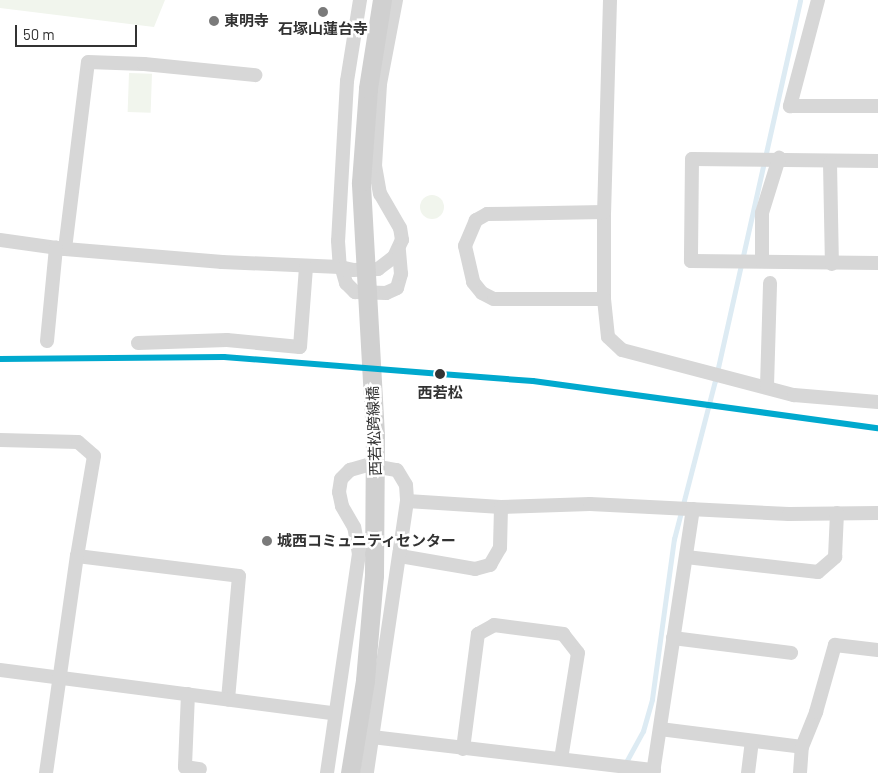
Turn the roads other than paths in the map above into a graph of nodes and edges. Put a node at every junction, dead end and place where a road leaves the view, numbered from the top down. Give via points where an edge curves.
1 (360, 0) edge
2 (382, 0) edge
3 (396, 0) edge
4 (610, 0) edge
5 (818, 0) edge
6 (255, 75) dead end
7 (878, 106) edge
8 (768, 158) junction
9 (878, 161) edge
10 (830, 163) junction
11 (604, 212) junction
12 (0, 240) edge
13 (60, 248) junction
14 (399, 250) junction
15 (762, 261) junction
16 (878, 263) edge
17 (832, 264) junction
18 (306, 268) junction
19 (341, 268) junction
20 (770, 283) dead end
21 (604, 299) junction
22 (47, 341) dead end
23 (138, 343) dead end
24 (767, 386) junction
25 (878, 402) edge
26 (0, 440) edge
27 (407, 501) junction
28 (502, 507) junction
29 (683, 508) junction
30 (838, 513) junction
31 (878, 513) edge
32 (77, 556) junction
33 (400, 556) junction
34 (686, 557) junction
35 (673, 638) junction
36 (878, 650) edge
37 (791, 652) dead end
38 (0, 670) edge
39 (58, 678) junction
40 (188, 694) junction
41 (228, 700) junction
42 (334, 712) junction
43 (660, 729) junction
44 (372, 737) junction
45 (752, 741) junction
46 (802, 747) junction
47 (463, 749) junction
48 (561, 759) junction
49 (618, 768) edge
50 (200, 769) dead end
51 (654, 771) edge
52 (46, 773) edge
53 (327, 773) edge
54 (350, 773) edge
55 (367, 773) edge
56 (748, 773) edge
57 (800, 773) edge

1 - 19 street via 347,81 338,241
2 - 54 main road, 西若松跨線橋 via 368,88 361,182 375,435 374,576 365,680
3 - 14 street via 380,84 375,166 380,194 400,228 402,240
4 - 11 street
5 - 7 street via 790,106
6 - 13 street via 88,62
8 - 10 street
8 - 15 street via 762,214
8 - 15 street via 692,159 691,261
9 - 10 street
10 - 17 street
11 - 21 street
11 - 21 street via 487,214 476,220 465,246 473,282 482,293 494,299
12 - 13 street
13 - 18 street
13 - 22 street
14 - 19 street via 378,269
14 - 19 street via 401,274 397,288 386,293 355,292 346,283
15 - 17 street
16 - 17 street
18 - 19 street
18 - 23 street via 300,347 227,340
20 - 24 street
21 - 24 street via 608,337 622,350
24 - 25 street via 794,395
26 - 32 street via 78,442 94,456
27 - 28 street
27 - 33 street
27 - 42 street via 406,486 397,470 358,466 341,479 338,492 354,527 359,554
28 - 29 street via 590,504
28 - 33 street via 500,548 490,565 475,569
29 - 30 street
29 - 34 street
30 - 31 street
30 - 34 street via 836,557 818,572
32 - 39 street
32 - 41 street via 239,576
33 - 44 street
34 - 35 street
35 - 37 street
35 - 43 street
36 - 46 street via 835,645 816,712
38 - 39 street
39 - 40 street
39 - 52 street
40 - 41 street
40 - 50 street via 185,767
41 - 42 street
42 - 53 street
43 - 45 street
43 - 51 street
44 - 47 street
44 - 55 street
45 - 46 street
45 - 56 street
46 - 57 street
47 - 48 street
47 - 48 street via 478,634 494,626 563,634 578,653
48 - 49 street
49 - 51 street

